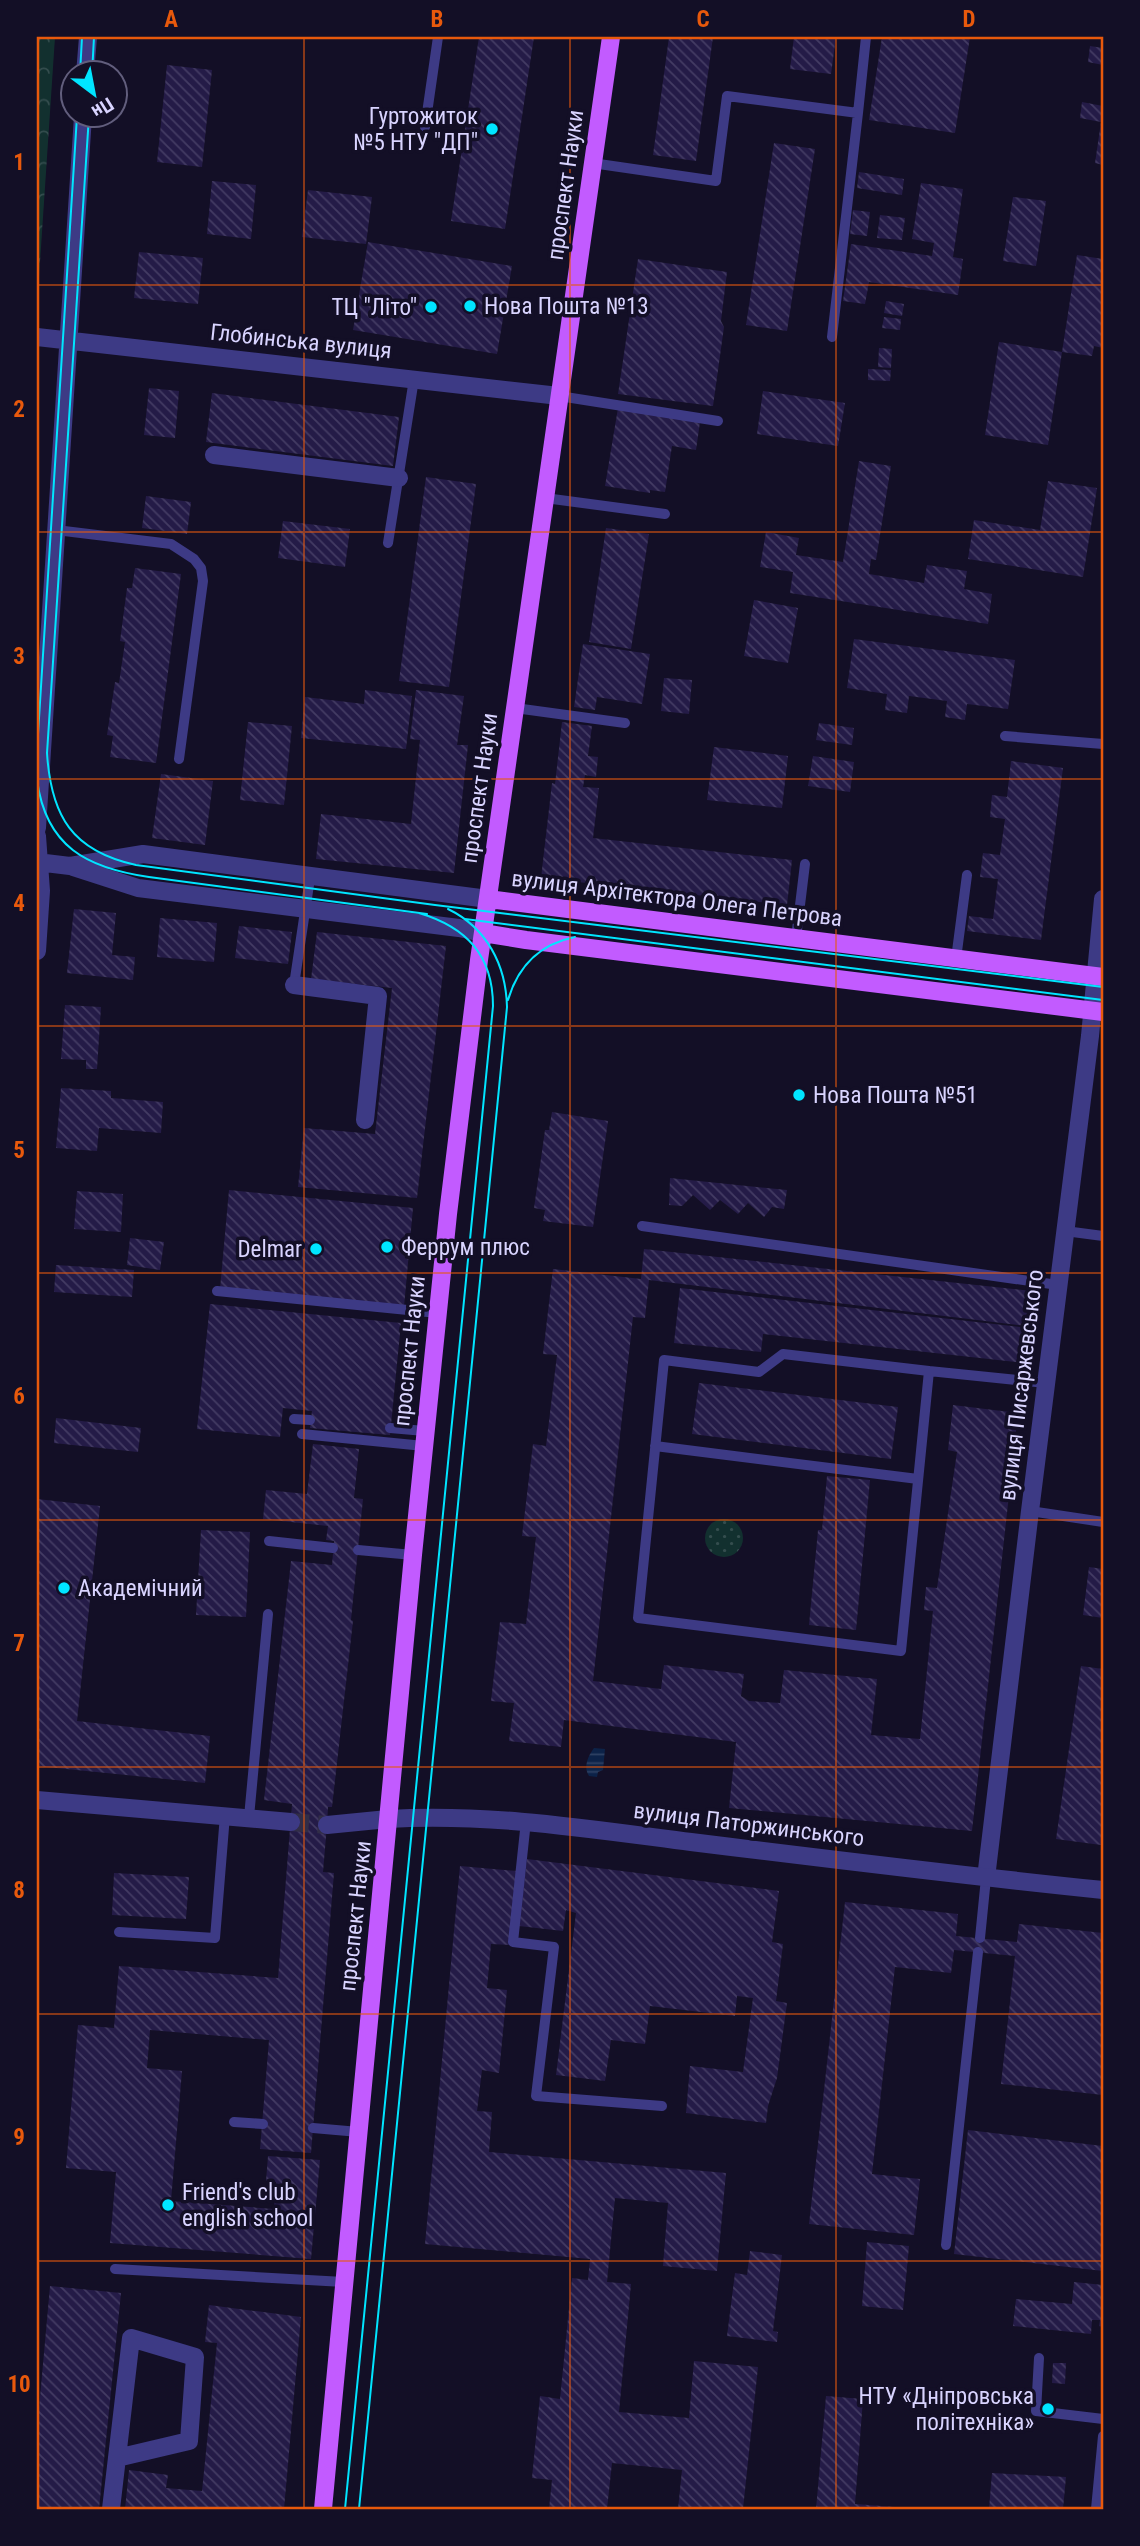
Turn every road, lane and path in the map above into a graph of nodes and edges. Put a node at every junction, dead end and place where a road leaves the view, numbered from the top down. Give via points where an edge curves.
1 (88, 37) edge
2 (438, 37) edge
3 (611, 37) edge
4 (866, 37) edge
5 (86, 60) edge
6 (858, 113) junction
7 (425, 127) dead end
8 (82, 130) edge
9 (592, 163) junction
10 (37, 337) edge
11 (832, 337) dead end
12 (68, 340) junction
13 (414, 379) junction
14 (559, 396) junction
15 (718, 422) dead end
16 (214, 455) dead end
17 (399, 478) junction
18 (545, 498) junction
19 (665, 514) dead end
20 (56, 530) junction
21 (388, 543) dead end
22 (515, 708) junction
23 (625, 723) dead end
24 (1005, 736) dead end
25 (1103, 744) edge
26 (179, 759) dead end
27 (37, 828) edge
28 (37, 836) edge
29 (38, 862) edge
30 (805, 864) dead end
31 (70, 866) junction
32 (967, 875) dead end
33 (310, 878) junction
34 (488, 899) junction
35 (1103, 899) edge
36 (304, 909) junction
37 (483, 933) junction
38 (796, 938) junction
39 (37, 951) edge
40 (956, 959) junction
41 (1100, 976) edge
42 (294, 985) joint
43 (1098, 1012) edge
44 (365, 1120) dead end
45 (642, 1226) dead end
46 (1065, 1231) junction
47 (1103, 1236) edge
48 (1058, 1285) junction
49 (217, 1291) dead end
50 (438, 1313) junction
51 (929, 1371) junction
52 (1046, 1383) junction
53 (294, 1419) dead end
54 (310, 1420) dead end
55 (390, 1428) dead end
56 (302, 1434) dead end
57 (425, 1439) junction
58 (655, 1446) junction
59 (918, 1479) junction
60 (1030, 1511) junction
61 (1103, 1522) edge
62 (270, 1541) dead end
63 (334, 1548) dead end
64 (358, 1550) dead end
65 (413, 1555) junction
66 (268, 1614) dead end
67 (37, 1800) edge
68 (225, 1815) junction
69 (249, 1817) junction
70 (388, 1819) junction
71 (526, 1821) junction
72 (291, 1822) tunnel mouth
73 (327, 1825) tunnel mouth
74 (986, 1878) junction
75 (1103, 1890) edge
76 (119, 1932) dead end
77 (980, 1938) dead end
78 (978, 1952) dead end
79 (663, 2106) dead end
80 (234, 2122) dead end
81 (263, 2124) dead end
82 (313, 2128) dead end
83 (359, 2132) junction
84 (946, 2245) dead end
85 (115, 2269) dead end
86 (344, 2283) junction
87 (1039, 2358) dead end
88 (1103, 2418) edge
89 (1103, 2435) edge
90 (117, 2458) junction
91 (111, 2509) edge
92 (323, 2509) edge
93 (1096, 2509) edge

1 - 5 street
2 - 7 lane
3 - 9 main road, проспект Науки
4 - 6 lane
6 - 9 lane via 727,96 716,181
6 - 11 lane
8 - 12 street
9 - 14 main road, проспект Науки
10 - 12 street, Глобинська вулиця
12 - 13 street, Глобинська вулиця
12 - 20 street
13 - 14 street, Глобинська вулиця
13 - 17 lane
14 - 15 lane
14 - 18 main road, проспект Науки
16 - 17 street
17 - 21 lane
18 - 19 lane
18 - 22 main road, проспект Науки
20 - 26 lane via 171,544 201,568
20 - 27 street
22 - 23 lane
22 - 34 main road, проспект Науки
24 - 25 lane
28 - 29 street
29 - 31 street, вулиця Архітектора Олега Петрова
29 - 39 street
30 - 38 lane
31 - 33 street, вулиця Архітектора Олега Петрова via 143,855
31 - 36 street via 138,888
32 - 40 lane
33 - 34 street, вулиця Архітектора Олега Петрова
33 - 36 lane
34 - 37 main road, проспект Науки
34 - 38 main road, вулиця Архітектора Олега Петрова
35 - 41 street, вулиця Писаржевського
36 - 37 street
36 - 42 lane
37 - 43 main road
37 - 50 main road, проспект Науки
38 - 40 main road, вулиця Архітектора Олега Петрова
40 - 41 main road, вулиця Архітектора Олега Петрова
41 - 43 street, вулиця Писаржевського
42 - 44 street via 378,996
43 - 46 street, вулиця Писаржевського
45 - 48 lane
46 - 47 lane
46 - 48 street, вулиця Писаржевського
48 - 52 street, вулиця Писаржевського
49 - 50 lane
50 - 57 main road, проспект Науки
51 - 52 lane
51 - 58 lane via 783,1354 759,1372 664,1360
51 - 59 lane
52 - 60 street, вулиця Писаржевського
53 - 54 lane
55 - 57 lane
56 - 57 lane
57 - 65 main road, проспект Науки
58 - 59 lane
58 - 59 lane via 638,1618 901,1651
60 - 61 lane
60 - 74 street, вулиця Писаржевського
62 - 63 lane
64 - 65 lane
65 - 70 main road, проспект Науки
66 - 69 lane
67 - 68 street
68 - 69 street
68 - 76 lane via 215,1938
69 - 72 street
70 - 71 street, вулиця Паторжинського via 447,1816
70 - 73 street, вулиця Паторжинського
70 - 83 main road, проспект Науки
71 - 74 street, вулиця Паторжинського
71 - 79 lane via 513,1942 554,1947 536,2096
74 - 75 street, вулиця Паторжинського
74 - 77 lane
78 - 84 lane
80 - 81 lane
82 - 83 lane
83 - 86 main road, проспект Науки
85 - 86 lane
86 - 92 main road, проспект Науки
87 - 88 lane via 1036,2411
89 - 93 lane
90 - 90 street via 131,2338 195,2357 189,2441
90 - 91 street

